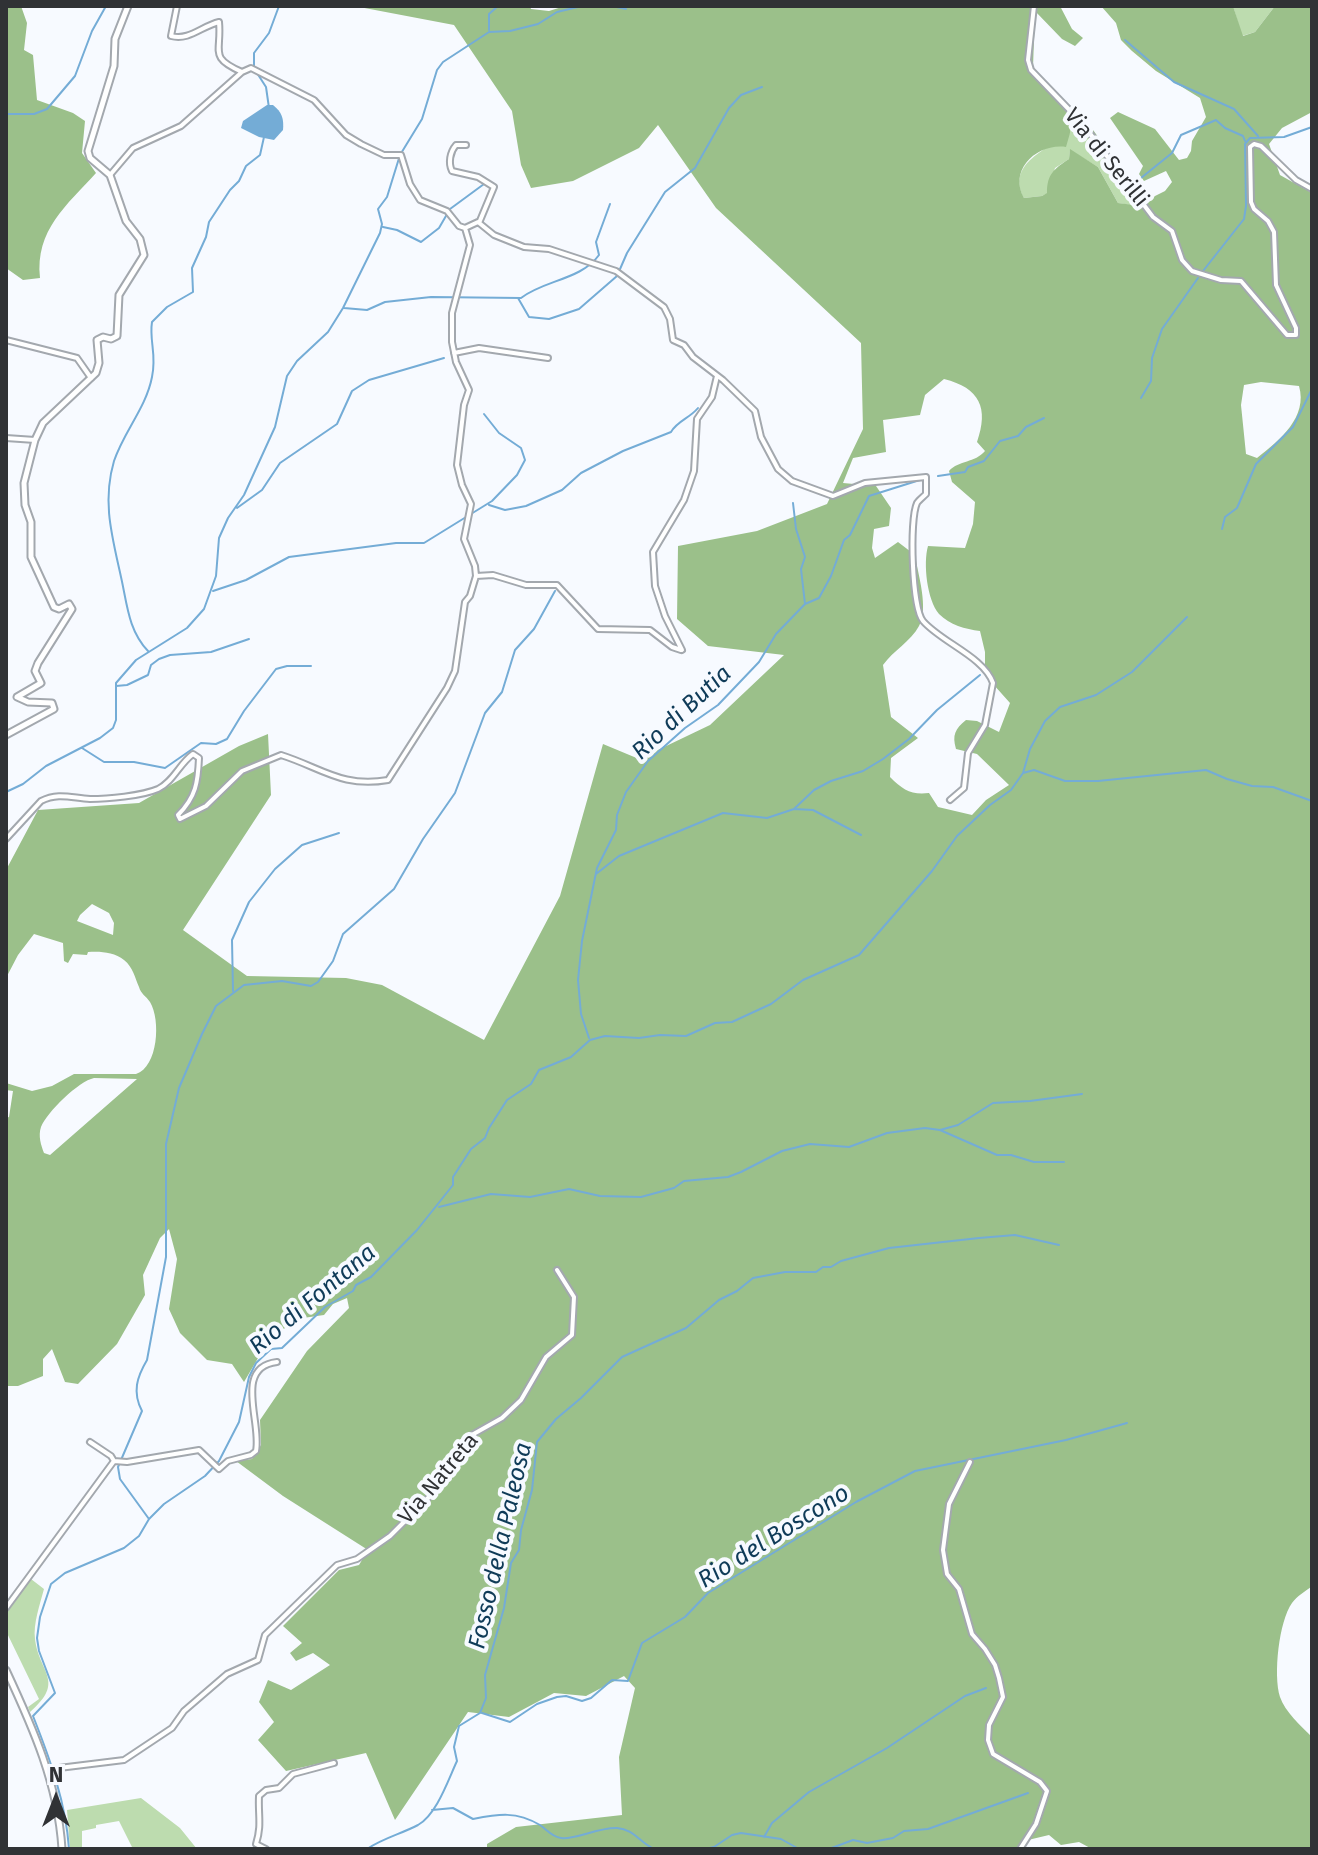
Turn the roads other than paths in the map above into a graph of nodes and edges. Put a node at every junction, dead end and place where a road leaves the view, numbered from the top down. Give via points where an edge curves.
1 (128, 6) edge
2 (177, 6) edge
3 (1034, 6) edge
4 (242, 72) junction
5 (466, 145) dead end
6 (110, 175) junction
7 (1312, 189) edge
8 (479, 223) junction
9 (465, 228) junction
10 (6, 340) edge
11 (454, 353) junction
12 (548, 358) dead end
13 (717, 376) junction
14 (91, 378) junction
15 (6, 438) edge
16 (35, 440) junction
17 (476, 576) junction
18 (6, 735) edge
19 (950, 800) dead end
20 (6, 839) edge
21 (557, 1270) dead end
22 (277, 1362) dead end
23 (90, 1442) dead end
24 (114, 1461) junction
25 (970, 1462) dead end
26 (6, 1608) edge
27 (6, 1670) edge
28 (334, 1763) dead end
29 (52, 1773) junction
30 (62, 1849) edge
31 (266, 1849) edge
32 (1020, 1849) edge

1 - 6 street via 88,151
2 - 4 street via 171,36 188,36 219,22 220,57
3 - 7 street, Via di Serilli via 1031,70 1082,123 1153,217 1172,231 1182,260 1192,271 1241,281 1292,336 1296,328 1276,285 1274,232 1251,202 1250,147 1261,146
4 - 6 street via 181,126 133,148
4 - 9 street via 251,68 314,100 361,144 384,155 400,154 420,200 447,211
5 - 8 street via 452,150 452,171 494,187
6 - 14 street via 144,255 119,295 117,336 97,340 99,363
8 - 9 street
8 - 13 street via 524,247 549,249 619,272 664,307 673,340
9 - 11 street via 470,245 452,313
10 - 14 street via 77,358
11 - 12 street via 479,348
11 - 17 street via 469,390 458,473 472,508 464,539
13 - 17 street via 712,397 697,419 696,460 684,500 653,552 655,586 682,650 650,630 598,629 557,585
13 - 19 street via 755,411 765,446 792,481 833,496 865,483 926,477 926,494 916,505 912,555 919,615 985,668 993,683 985,725 968,753 964,788
14 - 16 street via 47,418
15 - 16 street
16 - 18 street via 23,490 31,522 31,557 54,607 69,604 72,609 38,663 39,686 17,697 52,703 54,709
17 - 20 street via 465,602 455,671 388,780 347,782 281,755 242,771 206,806 180,819 197,788 199,758 193,754 157,790 91,799 48,797
21 - 29 street, Via Natreta via 574,1297 572,1335 546,1357 521,1400 470,1436 437,1489 390,1536 316,1583 265,1635 258,1660 227,1674 172,1728 124,1760
22 - 24 street via 257,1371 253,1383 258,1443 251,1455 219,1469 199,1450
23 - 24 street
24 - 26 street
25 - 32 street via 949,1504 943,1550 947,1574 959,1589 972,1634 999,1678 1003,1697 989,1725 993,1754 1047,1791
27 - 29 street
28 - 31 street via 304,1769 259,1796 262,1825 256,1844
29 - 30 street

